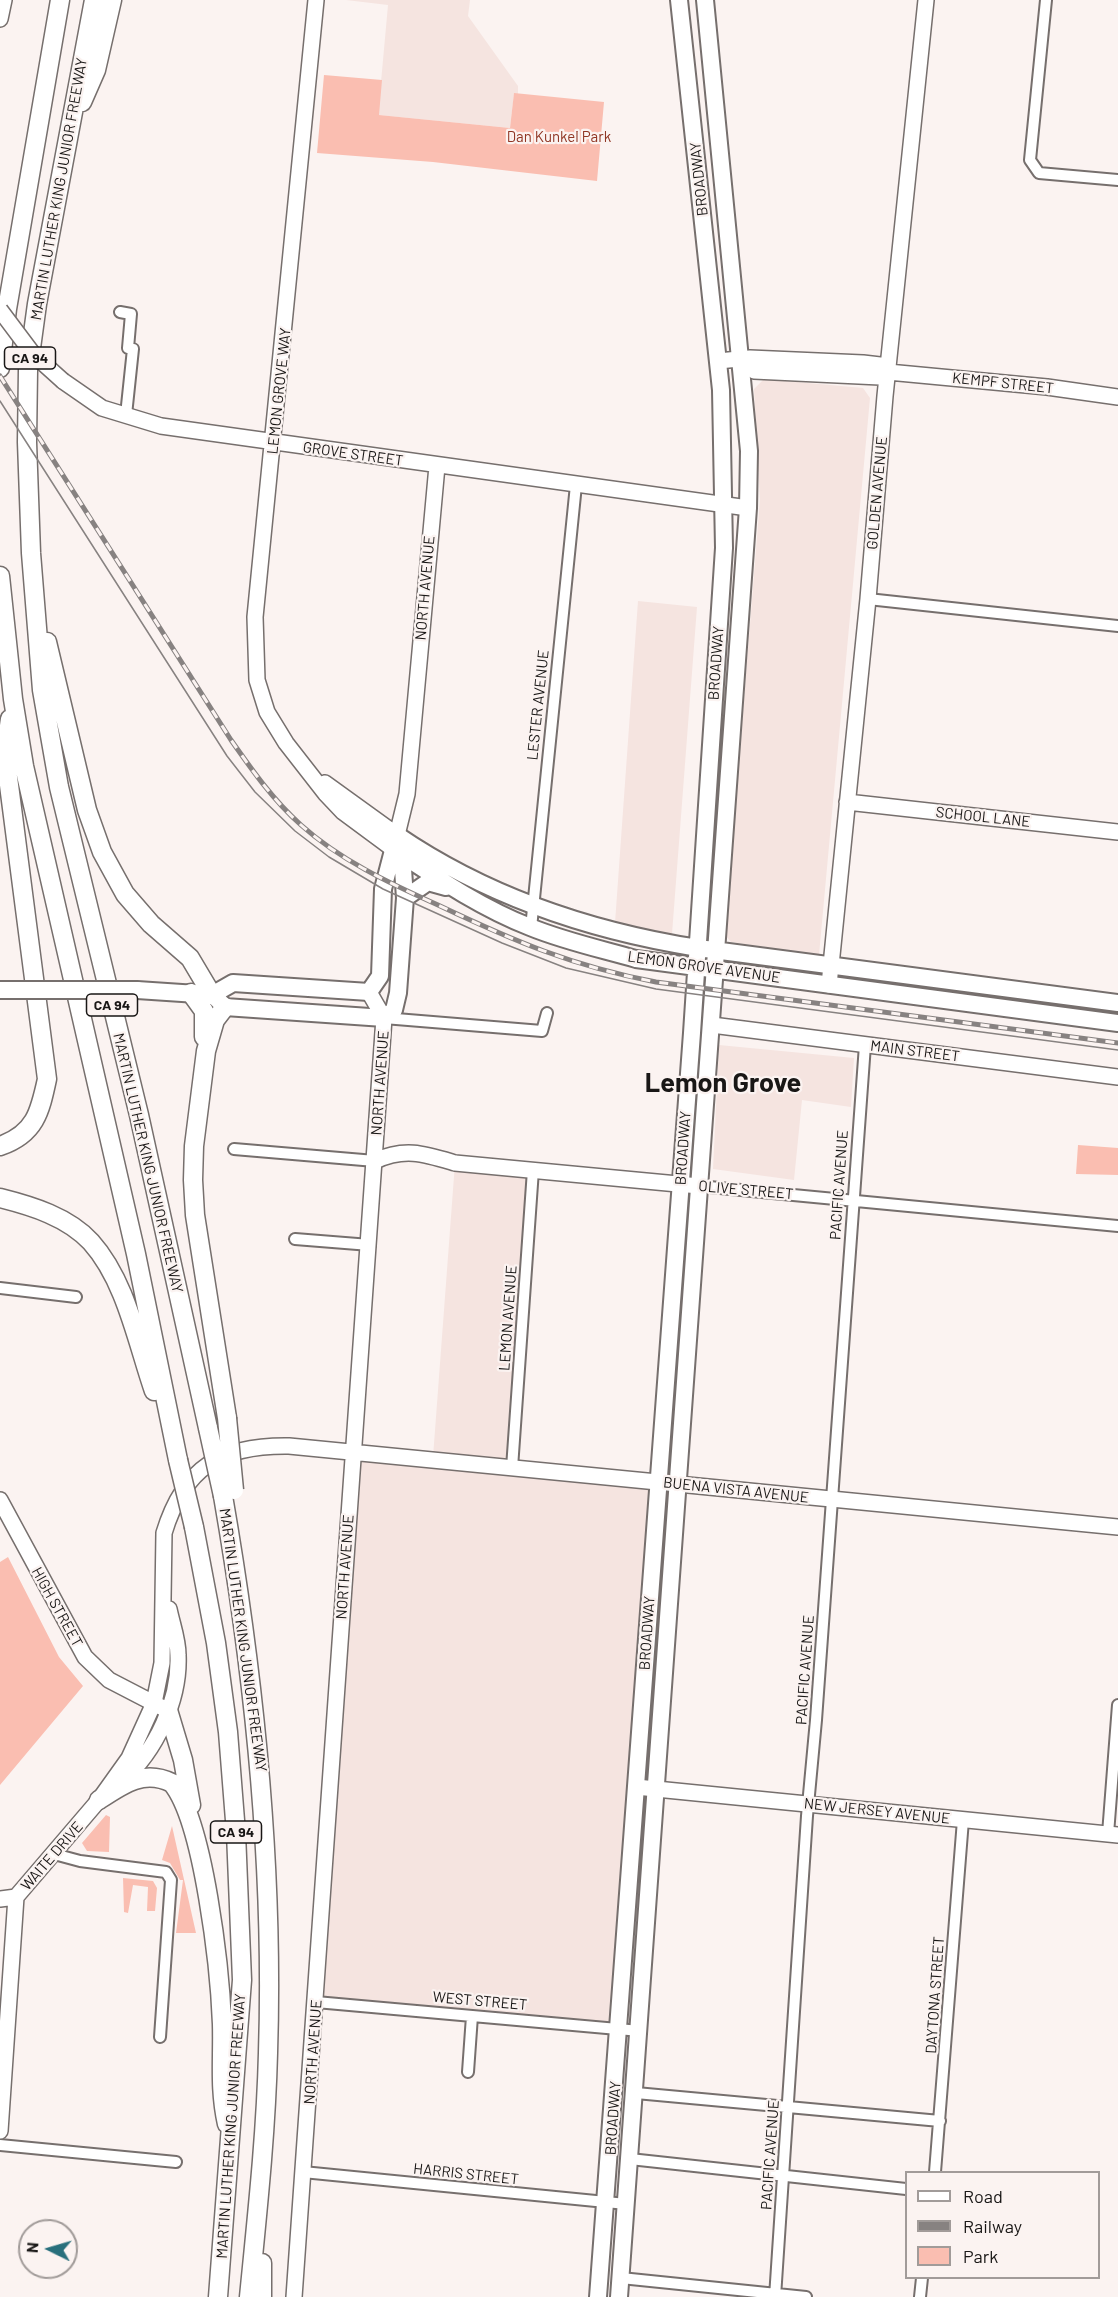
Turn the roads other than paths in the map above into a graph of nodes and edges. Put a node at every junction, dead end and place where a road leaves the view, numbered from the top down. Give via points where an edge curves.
1 (4, 0) edge
2 (60, 0) edge
3 (94, 0) edge
4 (112, 0) edge
5 (316, 0) edge
6 (679, 0) edge
7 (705, 0) edge
8 (926, 0) edge
9 (1046, 0) edge
10 (0, 20) edge
11 (67, 140) junction
12 (1118, 180) edge
13 (0, 310) edge
14 (120, 312) dead end
15 (739, 360) junction
16 (718, 361) junction
17 (0, 368) edge
18 (888, 372) junction
19 (1118, 397) edge
20 (126, 415) junction
21 (273, 443) junction
22 (437, 466) junction
23 (576, 485) junction
24 (725, 505) junction
25 (748, 508) junction
26 (0, 576) edge
27 (33, 578) junction
28 (868, 598) junction
29 (1118, 626) edge
30 (13, 699) junction
31 (306, 768) joint
32 (847, 802) junction
33 (1118, 832) edge
34 (402, 846) junction
35 (460, 893) junction
36 (405, 898) junction
37 (533, 907) junction
38 (531, 928) junction
39 (698, 948) junction
40 (716, 950) junction
41 (831, 966) junction
42 (697, 967) junction
43 (715, 969) junction
44 (829, 985) junction
45 (290, 988) junction
46 (0, 990) edge
47 (369, 992) junction
48 (191, 993) junction
49 (219, 1001) junction
50 (1118, 1003) edge
51 (275, 1011) junction
52 (548, 1013) dead end
53 (384, 1018) junction
54 (1118, 1023) edge
55 (712, 1025) junction
56 (865, 1045) junction
57 (206, 1051) junction
58 (1118, 1077) edge
59 (0, 1146) edge
60 (234, 1149) dead end
61 (375, 1161) junction
62 (533, 1170) junction
63 (681, 1184) junction
64 (699, 1186) junction
65 (0, 1198) edge
66 (854, 1201) junction
67 (1118, 1226) edge
68 (295, 1239) dead end
69 (370, 1245) junction
70 (0, 1288) edge
71 (76, 1297) dead end
72 (353, 1453) junction
73 (178, 1460) junction
74 (512, 1468) junction
75 (658, 1482) junction
76 (678, 1484) junction
77 (229, 1493) junction
78 (832, 1499) junction
79 (0, 1500) edge
80 (1118, 1527) edge
81 (1118, 1705) edge
82 (161, 1707) junction
83 (636, 1787) junction
84 (657, 1789) junction
85 (99, 1800) junction
86 (808, 1804) junction
87 (963, 1820) junction
88 (1113, 1835) edge
89 (196, 1840) junction
90 (54, 1854) junction
91 (16, 1897) junction
92 (0, 1899) edge
93 (316, 2002) junction
94 (472, 2016) junction
95 (619, 2029) junction
96 (640, 2031) junction
97 (160, 2037) dead end
98 (468, 2072) dead end
99 (636, 2093) junction
100 (789, 2107) junction
101 (940, 2121) junction
102 (0, 2131) edge
103 (231, 2140) junction
104 (0, 2145) edge
105 (630, 2159) junction
106 (176, 2162) dead end
107 (935, 2171) edge
108 (303, 2172) junction
109 (784, 2176) junction
110 (905, 2189) edge
111 (605, 2202) junction
112 (626, 2204) junction
113 (257, 2210) junction
114 (226, 2216) junction
115 (621, 2278) junction
116 (922, 2279) edge
117 (775, 2295) edge
118 (211, 2297) edge
119 (218, 2297) edge
120 (249, 2297) edge
121 (262, 2297) edge
122 (294, 2297) edge
123 (598, 2297) edge
124 (619, 2297) edge
125 (806, 2297) edge
126 (920, 2297) edge

1 - 10 street
2 - 17 highway, MARTIN LUTHER KING JUNIOR FREEWAY / CA 94
3 - 11 highway, MARTIN LUTHER KING JUNIOR FREEWAY / CA 94
4 - 11 highway via 96,70
5 - 21 street, LEMON GROVE WAY
6 - 16 main road, BROADWAY
7 - 15 main road, BROADWAY
8 - 18 street, GOLDEN AVENUE
9 - 12 street via 1030,160 1039,173
11 - 27 highway, MARTIN LUTHER KING JUNIOR FREEWAY / CA 94 via 28,370
13 - 20 street, GROVE STREET, bridge via 33,354 63,381 102,408
14 - 20 street via 131,314 128,348 133,349
15 - 16 street, KEMPF STREET
15 - 18 street, KEMPF STREET via 831,361 880,365
15 - 25 main road, BROADWAY via 748,451
16 - 24 main road, BROADWAY
18 - 19 street, KEMPF STREET
18 - 28 street, GOLDEN AVENUE
20 - 21 street, GROVE STREET via 161,426
21 - 22 street, GROVE STREET
21 - 31 street, LEMON GROVE WAY via 255,616 257,680 267,712
22 - 23 street, GROVE STREET
22 - 34 street, NORTH AVENUE
23 - 24 street, GROVE STREET
23 - 37 street, LESTER AVENUE
24 - 25 street, GROVE STREET
24 - 39 main road, BROADWAY
25 - 40 main road, BROADWAY
26 - 30 highway, MARTIN LUTHER KING JUNIOR FREEWAY / CA 94
27 - 49 highway via 87,810 102,852 125,894 151,924 190,958
27 - 77 highway, MARTIN LUTHER KING JUNIOR FREEWAY / CA 94, bridge via 42,690 59,787 139,1115 208,1428
28 - 29 street
28 - 32 street, GOLDEN AVENUE
30 - 59 highway via 5,754 47,1079 39,1115 17,1140
30 - 73 highway, MARTIN LUTHER KING JUNIOR FREEWAY / CA 94 via 26,776 136,1254
31 - 34 street, LEMON GROVE AVENUE via 343,812
32 - 33 street, SCHOOL LANE
32 - 41 street, GOLDEN AVENUE
34 - 35 main road, LEMON GROVE AVENUE
34 - 36 main road, NORTH AVENUE
34 - 37 main road, LEMON GROVE AVENUE
34 - 47 main road, NORTH AVENUE via 383,889 380,976
35 - 36 main road via 428,882
35 - 38 main road, LEMON GROVE AVENUE
36 - 53 main road, NORTH AVENUE via 398,993 394,1010
37 - 38 street, LESTER AVENUE
37 - 39 main road, LEMON GROVE AVENUE via 612,931
38 - 42 main road, LEMON GROVE AVENUE via 636,959
39 - 40 main road, LEMON GROVE AVENUE
39 - 42 main road, BROADWAY
40 - 41 main road, LEMON GROVE AVENUE
40 - 43 main road, BROADWAY
41 - 44 street, GOLDEN AVENUE
41 - 50 main road, LEMON GROVE AVENUE
42 - 43 main road, LEMON GROVE AVENUE
42 - 63 main road, BROADWAY
43 - 44 main road, LEMON GROVE AVENUE
43 - 55 main road, BROADWAY
44 - 54 main road, LEMON GROVE AVENUE
45 - 47 main road
45 - 49 main road via 233,983
45 - 51 main road
46 - 48 main road, bridge
47 - 53 street
48 - 49 main road
48 - 57 highway via 203,1007
49 - 51 main road
49 - 57 highway
51 - 53 main road
52 - 53 street via 542,1031
53 - 61 street, NORTH AVENUE
55 - 56 street, MAIN STREET
55 - 64 main road, BROADWAY
56 - 58 street, MAIN STREET
56 - 66 street, PACIFIC AVENUE
57 - 77 highway, bridge via 194,1146 195,1203 227,1418
60 - 61 street, OLIVE STREET
61 - 62 street, OLIVE STREET via 395,1152 434,1156 455,1163
61 - 69 street, NORTH AVENUE
62 - 63 street, OLIVE STREET
62 - 74 street, LEMON AVENUE
63 - 64 street, OLIVE STREET
63 - 75 main road, BROADWAY
64 - 66 street, OLIVE STREET
64 - 76 main road, BROADWAY
65 - 73 highway via 34,1207 67,1223 90,1241 103,1259 117,1281
66 - 67 street, OLIVE STREET
66 - 78 street, PACIFIC AVENUE
68 - 69 street
69 - 72 street, NORTH AVENUE
70 - 71 street
72 - 74 street, BUENA VISTA AVENUE
72 - 82 street, WAITE DRIVE via 273,1446 242,1449 195,1472 170,1513 164,1533 161,1567 178,1669
72 - 93 street, NORTH AVENUE
73 - 103 highway, MARTIN LUTHER KING JUNIOR FREEWAY / CA 94, bridge via 216,1643 236,1833 242,1980
74 - 75 street, BUENA VISTA AVENUE
75 - 76 street, BUENA VISTA AVENUE
75 - 83 main road, BROADWAY
76 - 78 street, BUENA VISTA AVENUE
76 - 84 main road, BROADWAY
77 - 113 highway, MARTIN LUTHER KING JUNIOR FREEWAY / CA 94 via 230,1533 260,1748 267,1917 268,2051
78 - 80 street, BUENA VISTA AVENUE
78 - 86 street, PACIFIC AVENUE
79 - 82 street, HIGH STREET via 85,1657 109,1680
81 - 88 street
82 - 85 street, WAITE DRIVE
82 - 89 highway via 183,1760
83 - 84 street, NEW JERSEY AVENUE
83 - 95 main road, BROADWAY
84 - 86 street, NEW JERSEY AVENUE
84 - 96 main road, BROADWAY
85 - 89 highway via 135,1779 161,1778 180,1793
85 - 90 street, WAITE DRIVE
86 - 87 street, NEW JERSEY AVENUE
86 - 100 street, PACIFIC AVENUE
87 - 88 street, NEW JERSEY AVENUE
87 - 101 street, DAYTONA STREET
89 - 103 highway via 221,1990 221,2097
90 - 91 street, WAITE DRIVE
90 - 97 street via 80,1862 166,1872 171,1880
91 - 92 street
91 - 102 street, WAITE DRIVE
93 - 94 street, WEST STREET
93 - 108 street, NORTH AVENUE
94 - 95 street, WEST STREET
94 - 98 street
95 - 96 street, WEST STREET
95 - 111 main road, BROADWAY
96 - 99 main road, BROADWAY
99 - 100 street
99 - 105 main road, BROADWAY
100 - 101 street
100 - 109 street, PACIFIC AVENUE
101 - 107 street, DAYTONA STREET
103 - 114 highway, MARTIN LUTHER KING JUNIOR FREEWAY / CA 94
104 - 106 street
105 - 109 street
105 - 112 main road, BROADWAY
108 - 111 street, HARRIS STREET
108 - 122 street, NORTH AVENUE
109 - 110 street
109 - 117 street, PACIFIC AVENUE
111 - 112 street, HARRIS STREET
111 - 123 main road, BROADWAY
112 - 115 main road, BROADWAY
113 - 120 highway, MARTIN LUTHER KING JUNIOR FREEWAY / CA 94
113 - 121 highway via 262,2239
114 - 118 highway
114 - 119 highway, MARTIN LUTHER KING JUNIOR FREEWAY / CA 94
115 - 117 street
115 - 124 main road, BROADWAY
116 - 126 street
117 - 125 street

